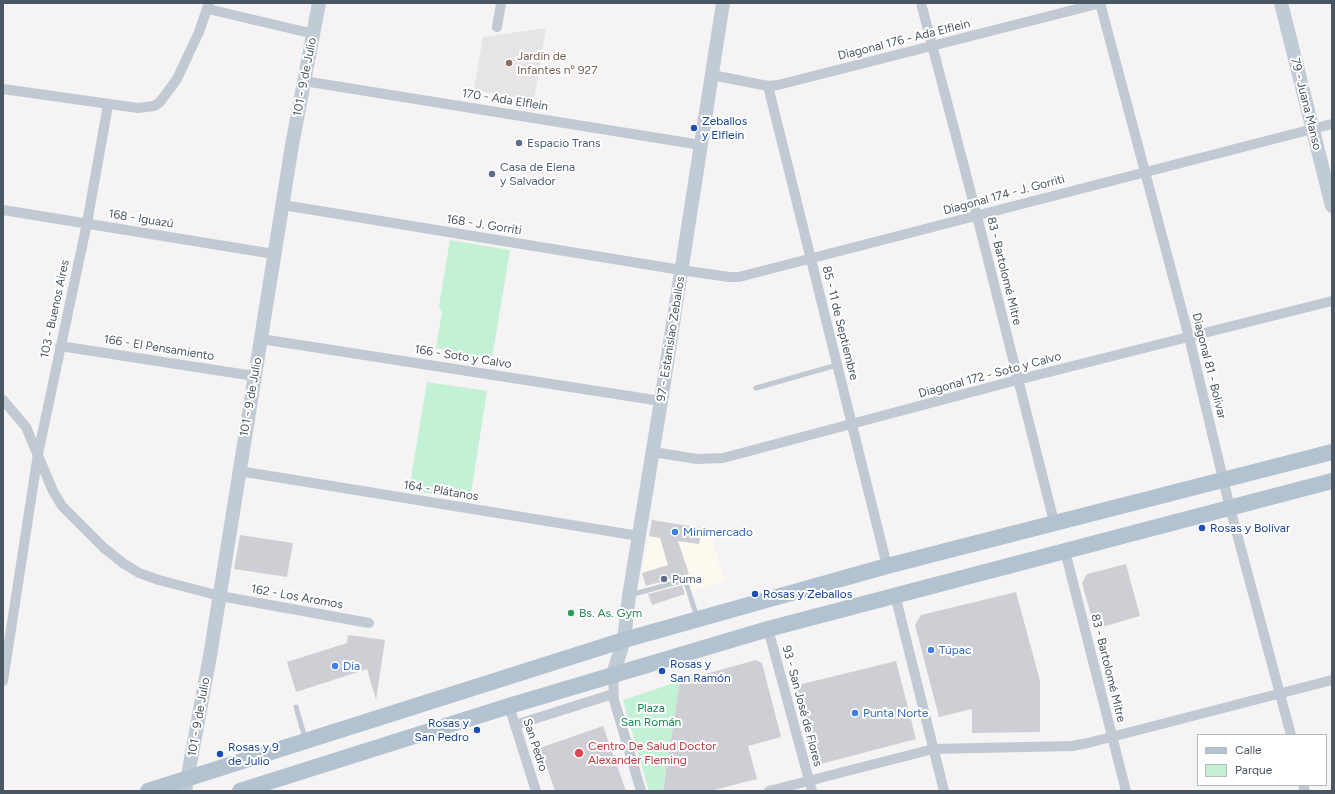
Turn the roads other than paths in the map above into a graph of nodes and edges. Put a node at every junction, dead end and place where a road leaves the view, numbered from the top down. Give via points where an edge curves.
1 (319, 3) edge
2 (501, 3) edge
3 (723, 3) edge
4 (921, 3) edge
5 (1101, 3) edge
6 (1281, 3) edge
7 (208, 6) edge
8 (498, 27) dead end
9 (314, 34) junction
10 (933, 46) junction
11 (712, 75) junction
12 (304, 81) junction
13 (768, 86) junction
14 (3, 89) edge
15 (108, 105) junction
16 (1332, 124) edge
17 (1313, 129) junction
18 (701, 145) junction
19 (1146, 171) junction
20 (283, 205) junction
21 (1332, 206) edge
22 (3, 210) edge
23 (977, 216) junction
24 (87, 224) junction
25 (274, 254) junction
26 (811, 259) junction
27 (681, 270) junction
28 (1332, 301) edge
29 (1189, 337) junction
30 (261, 339) junction
31 (60, 346) junction
32 (838, 365) junction
33 (254, 376) junction
34 (1017, 380) junction
35 (756, 388) dead end
36 (3, 400) edge
37 (661, 401) junction
38 (852, 425) junction
39 (653, 452) junction
40 (1332, 452) edge
41 (38, 454) junction
42 (238, 471) junction
43 (1223, 481) junction
44 (1332, 481) edge
45 (1230, 508) junction
46 (1054, 522) junction
47 (639, 536) junction
48 (1065, 551) junction
49 (887, 566) junction
50 (895, 595) junction
51 (220, 596) junction
52 (629, 596) junction
53 (14, 613) junction
54 (3, 616) edge
55 (698, 619) junction
56 (369, 623) dead end
57 (768, 629) junction
58 (624, 640) junction
59 (613, 674) junction
60 (1332, 680) edge
61 (3, 681) edge
62 (613, 694) junction
63 (1280, 694) junction
64 (509, 706) junction
65 (296, 707) dead end
66 (514, 725) junction
67 (1291, 734) edge
68 (1112, 738) junction
69 (306, 741) junction
70 (933, 749) junction
71 (809, 781) junction
72 (186, 785) edge
73 (148, 791) edge
74 (240, 791) edge
75 (536, 791) edge
76 (641, 791) edge
77 (769, 791) edge
78 (812, 791) edge
79 (944, 791) edge
80 (1126, 791) edge

1 - 9 street, 101 - 9 de Julio
2 - 8 street
3 - 11 street, 97 - Estanislao Zeballos
4 - 10 street, 83 - Bartolomé Mitre
5 - 10 street, Diagonal 176 - Ada Elflein
5 - 19 street, Diagonal 81 - Bolivar
6 - 17 street, 79 - Juana Manso
7 - 9 street
7 - 15 street via 177,79 160,102 154,106 138,108
9 - 12 street, 101 - 9 de Julio
10 - 13 street, Diagonal 176 - Ada Elflein
10 - 23 street, 83 - Bartolomé Mitre
11 - 13 street, Diagonal 176 - Ada Elflein
11 - 18 street, 97 - Estanislao Zeballos
12 - 18 street, 170 - Ada Elflein
12 - 20 street, 101 - 9 de Julio
13 - 26 street, 85 - 11 de Septiembre
14 - 15 street
15 - 24 street, 103 - Buenos Aires
16 - 17 street, Diagonal 174 - J. Gorriti
17 - 19 street, Diagonal 174 - J. Gorriti
17 - 21 street, 79 - Juana Manso
18 - 27 street, 97 - Estanislao Zeballos
19 - 23 street, Diagonal 174 - J. Gorriti
19 - 29 street, Diagonal 81 - Bolivar
20 - 25 street, 101 - 9 de Julio
20 - 27 street, 168 - J. Gorriti
22 - 24 street, 168 - Iguazú
23 - 26 street, Diagonal 174 - J. Gorriti
23 - 34 street, 83 - Bartolomé Mitre
24 - 25 street, 168 - Iguazú
24 - 31 street, 103 - Buenos Aires
25 - 30 street, 101 - 9 de Julio
26 - 27 street, Diagonal 174 - J. Gorriti via 739,277
26 - 32 street, 85 - 11 de Septiembre
27 - 37 street, 97 - Estanislao Zeballos
28 - 29 street, Diagonal 172 - Soto y Calvo
29 - 34 street, Diagonal 172 - Soto y Calvo
29 - 43 street, Diagonal 81 - Bolivar
30 - 33 street, 101 - 9 de Julio
30 - 37 street, 166 - Soto y Calvo
31 - 33 street, 166 - El Pensamiento
31 - 41 street, 103 - Buenos Aires
32 - 35 lane
32 - 38 street, 85 - 11 de Septiembre
33 - 42 street, 101 - 9 de Julio
34 - 38 street, Diagonal 172 - Soto y Calvo
34 - 46 street, 83 - Bartolomé Mitre
36 - 41 street, 162 - Los Aromos via 26,427
37 - 39 street, 97 - Estanislao Zeballos
38 - 39 street, Diagonal 172 - Soto y Calvo via 723,458 697,459
38 - 49 street, 85 - 11 de Septiembre
39 - 47 street, 97 - Estanislao Zeballos
40 - 43 main road
41 - 51 street, 162 - Los Aromos via 62,506 104,548 140,573
41 - 53 street, 103 - Buenos Aires
42 - 47 street, 164 - Plátanos
42 - 51 street, 101 - 9 de Julio
43 - 45 street, Diagonal 81 - Bolivar
43 - 46 main road
44 - 45 main road
45 - 48 main road
45 - 63 street, Diagonal 81 - Bolivar
46 - 49 main road
47 - 52 street, 97 - Estanislao Zeballos
48 - 50 main road
48 - 68 street, 83 - Bartolomé Mitre
49 - 55 main road
50 - 57 main road
50 - 70 street
51 - 56 street, 162 - Los Aromos
51 - 72 street, 101 - 9 de Julio via 213,656
52 - 55 lane via 685,580
52 - 58 street, 97 - Estanislao Zeballos
53 - 54 street
53 - 61 street, 103 - Buenos Aires
55 - 58 main road
57 - 59 main road
57 - 71 street, 93 - San José de Flores
58 - 59 street, 97 - Estanislao Zeballos
58 - 69 main road
59 - 62 street
59 - 64 main road
60 - 63 street
62 - 66 street
62 - 76 street
63 - 67 street, Diagonal 81 - Bolivar
63 - 68 street
64 - 66 street, San Pedro
64 - 74 main road
65 - 69 lane
66 - 75 street, San Pedro
68 - 70 street via 1072,746
68 - 80 street, 83 - Bartolomé Mitre
69 - 72 main road
70 - 71 street
70 - 79 street
71 - 77 street
71 - 78 street, 93 - San José de Flores
72 - 73 main road

